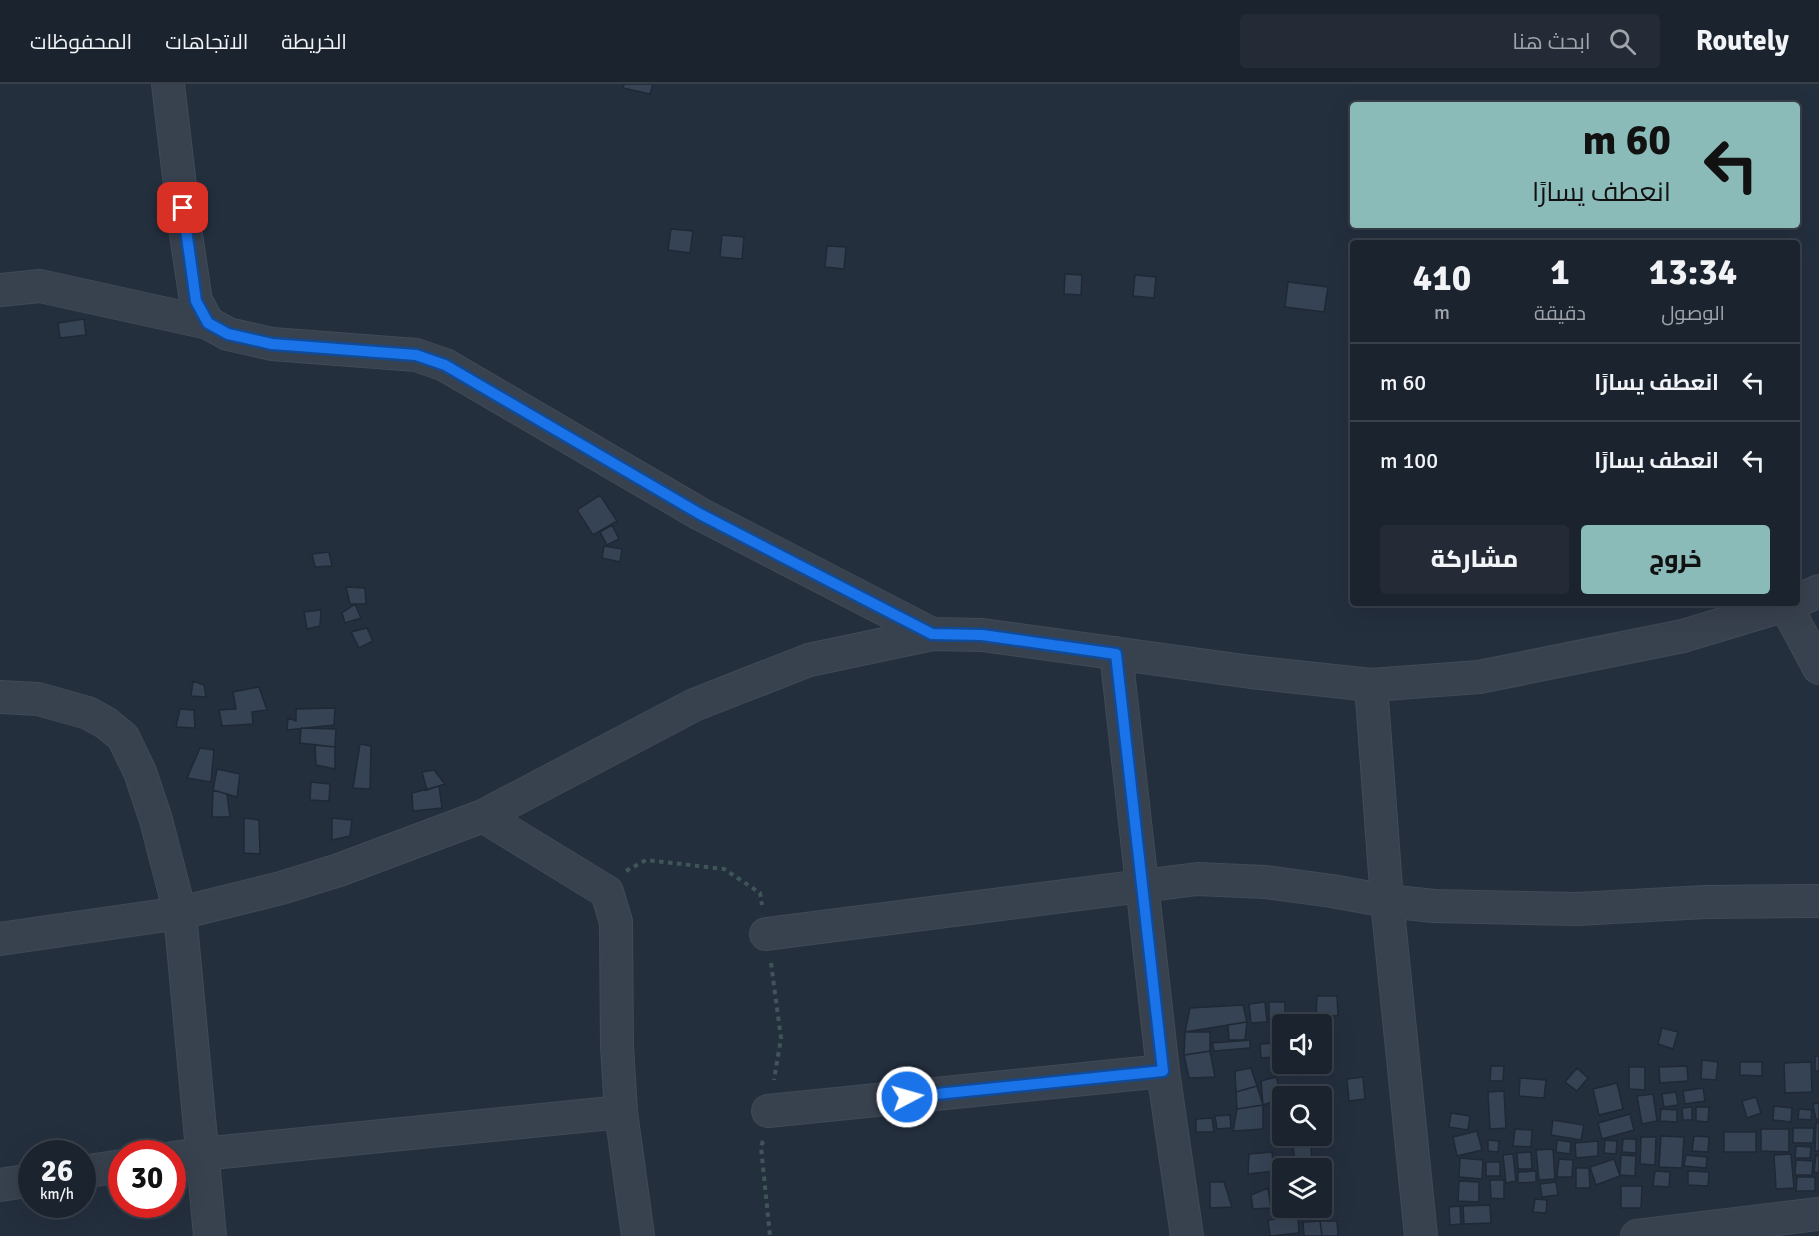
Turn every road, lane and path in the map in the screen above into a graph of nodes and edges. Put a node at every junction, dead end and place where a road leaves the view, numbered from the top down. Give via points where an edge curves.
1 (168, 84) edge
2 (0, 290) edge
3 (208, 323) junction
4 (1819, 591) edge
5 (1800, 599) edge
6 (1782, 606) edge
7 (1793, 606) edge
8 (932, 634) junction
9 (1116, 654) junction
10 (1819, 668) edge
11 (1371, 685) junction
12 (0, 697) edge
13 (483, 816) junction
14 (1141, 886) junction
15 (608, 892) junction
16 (1387, 901) junction
17 (1819, 902) edge
18 (180, 913) junction
19 (766, 934) junction
20 (0, 939) edge
21 (1163, 1071) junction
22 (768, 1111) junction
23 (621, 1112) junction
24 (187, 1156) edge
25 (18, 1182) edge
26 (0, 1185) edge
27 (1819, 1214) edge
28 (1686, 1233) edge
29 (210, 1236) edge
30 (638, 1236) edge
31 (770, 1236) edge
32 (1187, 1236) edge
33 (1421, 1236) edge
34 (1637, 1236) edge

1 - 3 street via 196,301
2 - 3 street via 40,286
3 - 8 street via 228,334 272,344 416,355 445,365 700,514
4 - 5 street
6 - 11 street via 1683,636 1479,677
7 - 10 street
8 - 9 street via 982,635
8 - 13 street via 809,660 694,705
9 - 11 street
9 - 14 street
11 - 16 street
12 - 18 street via 38,699 88,713 123,737 156,819
13 - 15 street
13 - 18 street via 339,870
14 - 16 street via 1197,879 1265,882
14 - 19 street
14 - 21 street
15 - 19 path via 626,871 646,860 724,869 760,893
15 - 23 street via 616,922
16 - 17 street via 1434,906 1577,909 1705,902
16 - 33 street
18 - 20 street
18 - 24 street
19 - 22 path via 781,1038
21 - 22 street
21 - 32 street
22 - 31 path via 762,1147
23 - 24 street
23 - 30 street
24 - 29 street
25 - 26 street
27 - 28 street
28 - 34 street

